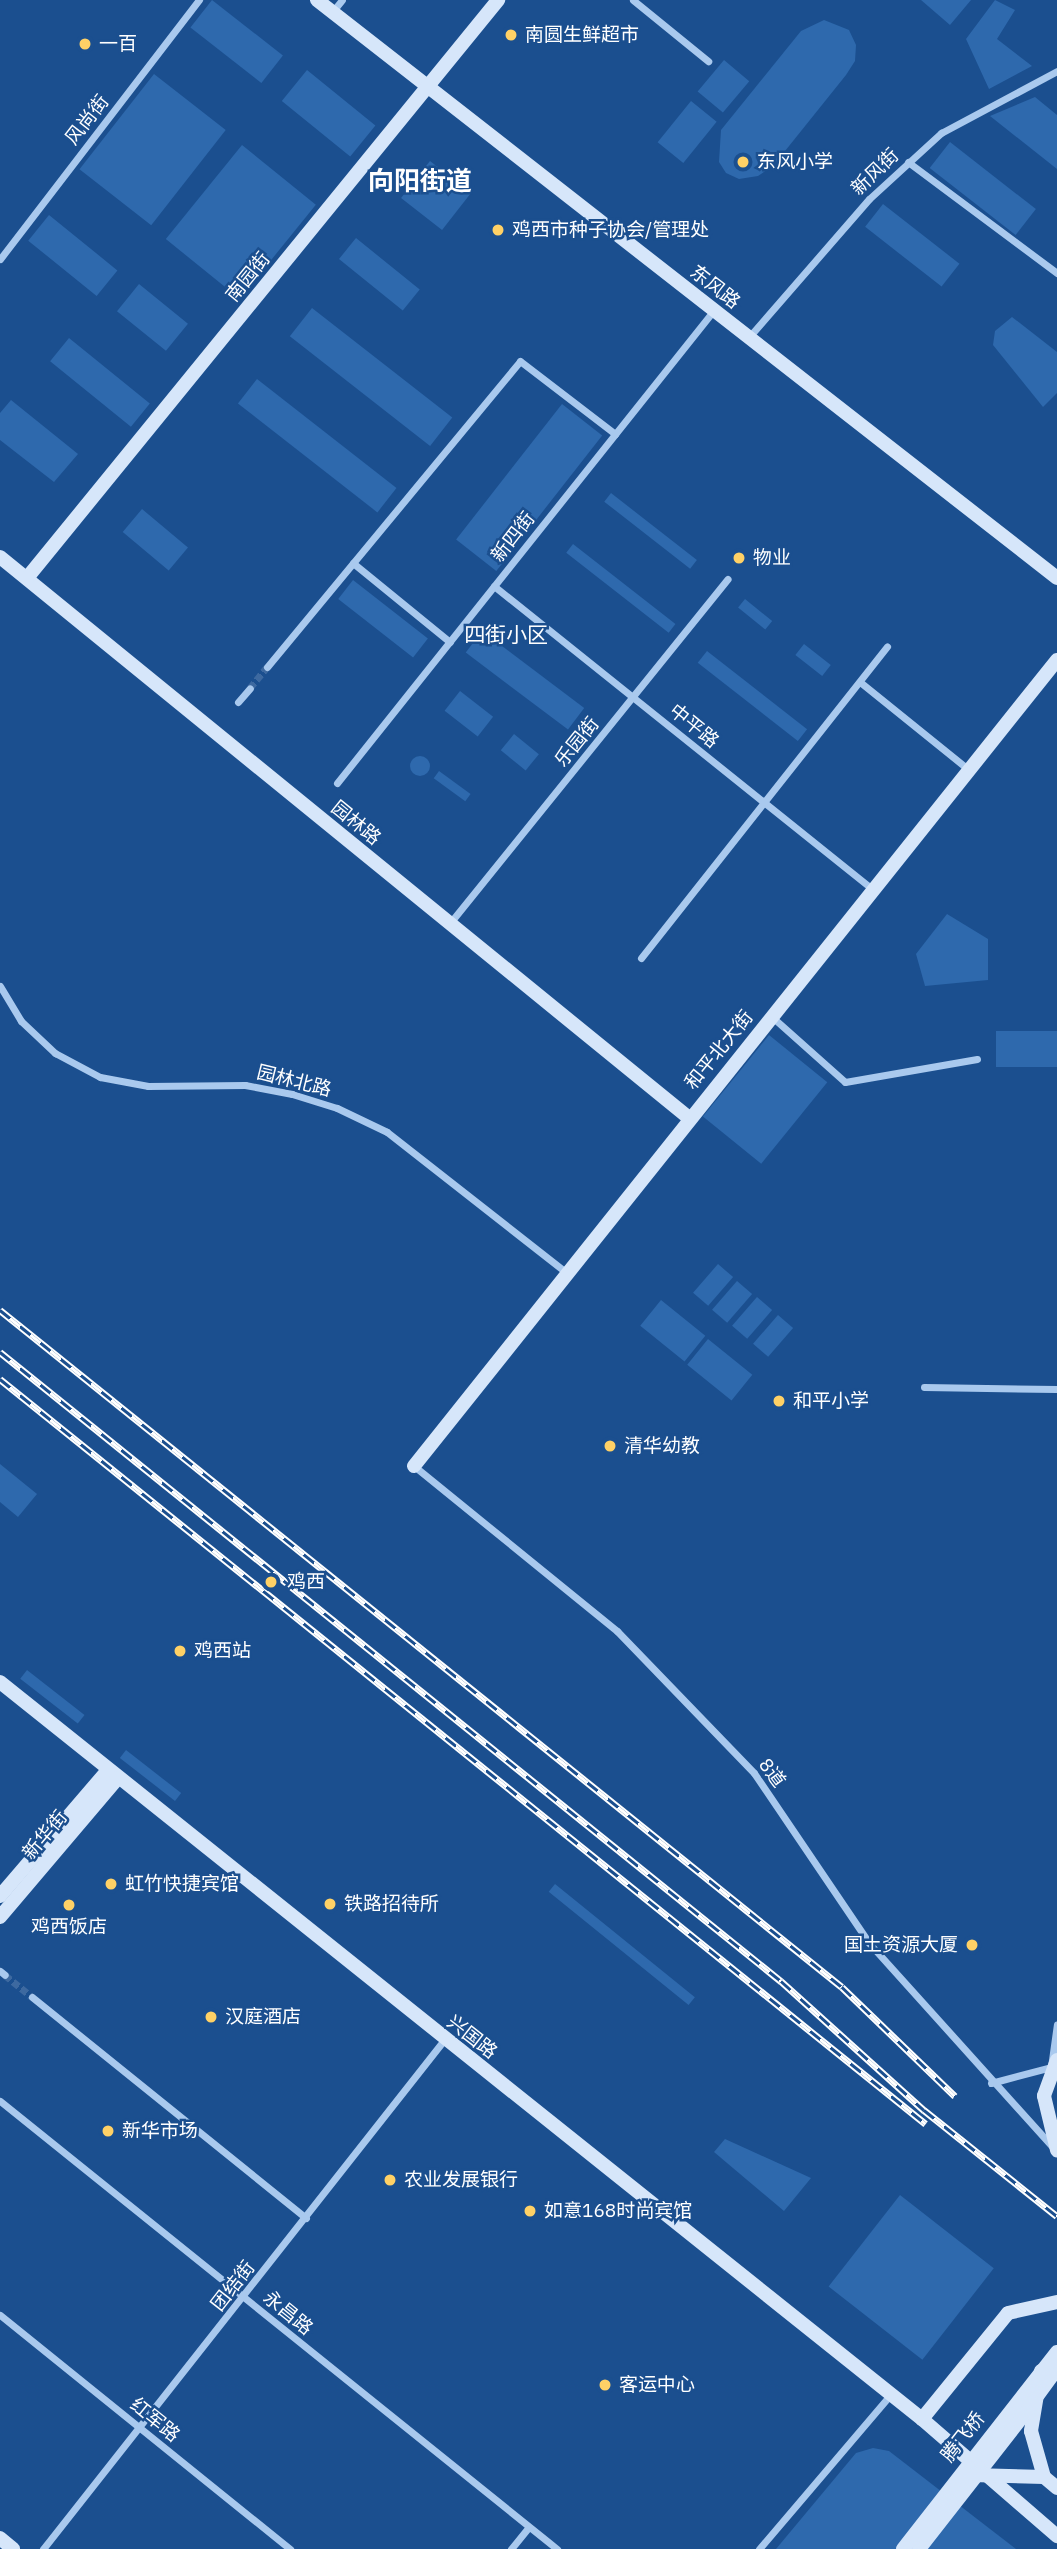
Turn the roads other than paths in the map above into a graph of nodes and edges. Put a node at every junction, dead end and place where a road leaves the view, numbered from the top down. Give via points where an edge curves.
1 (199, 0) edge
2 (317, 0) edge
3 (342, 0) edge
4 (498, 0) edge
5 (633, 0) edge
6 (332, 12) junction
7 (708, 61) dead end
8 (1057, 71) edge
9 (428, 87) junction
10 (908, 162) junction
11 (0, 259) edge
12 (1057, 273) edge
13 (714, 310) junction
14 (748, 337) junction
15 (615, 434) junction
16 (0, 557) edge
17 (353, 563) junction
18 (27, 578) junction
19 (1057, 578) edge
20 (728, 579) dead end
21 (494, 586) junction
22 (450, 642) junction
23 (887, 647) dead end
24 (1057, 660) edge
25 (267, 667) tunnel mouth
26 (860, 682) junction
27 (250, 688) tunnel mouth
28 (633, 698) junction
29 (238, 702) dead end
30 (969, 770) junction
31 (337, 783) dead end
32 (764, 803) junction
33 (873, 890) junction
34 (449, 924) junction
35 (641, 958) dead end
36 (0, 986) edge
37 (771, 1016) junction
38 (977, 1059) dead end
39 (689, 1118) junction
40 (567, 1273) junction
41 (924, 1387) dead end
42 (1057, 1389) edge
43 (414, 1466) joint
44 (0, 1682) edge
45 (113, 1774) junction
46 (0, 1896) edge
47 (0, 1917) edge
48 (32, 1997) tunnel mouth
49 (1057, 2024) edge
50 (444, 2040) junction
51 (1054, 2063) edge
52 (991, 2083) junction
53 (0, 2101) edge
54 (1055, 2149) edge
55 (306, 2218) junction
56 (244, 2298) junction
57 (1057, 2302) edge
58 (0, 2315) edge
59 (1057, 2352) edge
60 (1057, 2370) edge
61 (1041, 2371) junction
62 (890, 2395) junction
63 (1036, 2399) junction
64 (922, 2419) junction
65 (140, 2428) junction
66 (976, 2474) junction
67 (955, 2477) junction
68 (1044, 2477) junction
69 (1057, 2488) edge
70 (529, 2527) junction
71 (1053, 2532) edge
72 (0, 2538) edge
73 (13, 2549) edge
74 (43, 2549) edge
75 (290, 2549) edge
76 (511, 2549) edge
77 (557, 2549) edge
78 (759, 2549) edge
79 (903, 2549) edge
80 (919, 2549) edge

1 - 11 street, 风尚街
2 - 6 street, 东风路
3 - 6 street
4 - 9 street, 南园街
5 - 7 street
6 - 9 street, 东风路
8 - 10 street, 新风街 via 941,133
9 - 13 street, 东风路
9 - 18 street, 南园街
10 - 12 street
10 - 14 street, 新风街 via 869,198
13 - 14 street, 东风路
13 - 15 street, 新四街
14 - 19 street, 东风路
15 - 17 street via 520,361
15 - 21 street, 新四街
16 - 18 street, 园林路
17 - 22 street
17 - 25 street
18 - 34 street, 园林路
20 - 28 street, 乐园街
21 - 22 street, 新四街
21 - 28 street, 中平路
22 - 31 street, 新四街
23 - 26 street
24 - 30 street, 和平北大街
26 - 30 street
26 - 32 street
27 - 29 street
28 - 32 street, 中平路
28 - 34 street, 乐园街
30 - 33 street, 和平北大街
32 - 33 street, 中平路
32 - 35 street
33 - 37 street, 和平北大街
34 - 39 street, 园林路
36 - 40 street, 园林北路 via 21,1021 55,1053 100,1077 148,1086 245,1085 292,1094 337,1108 387,1132
37 - 38 street via 845,1082
37 - 39 street, 和平北大街
39 - 40 street, 和平北大街
40 - 43 street, 和平北大街
41 - 42 street
43 - 52 street, 8道 via 617,1631 754,1773 869,1944
44 - 45 street, 兴国路
45 - 46 street, 新华街
45 - 47 street, 新华街
45 - 50 street, 兴国路
48 - 55 street
49 - 51 street
50 - 55 street, 团结街
50 - 62 street, 兴国路
51 - 52 street
51 - 54 street via 1044,2095
52 - 54 street, 8道
53 - 56 street, 永昌路
55 - 56 street, 团结街
56 - 65 street, 团结街
56 - 70 street, 永昌路
57 - 64 street via 1008,2313
58 - 65 street, 红军路
59 - 61 street, 腾飞桥, bridge
60 - 63 street, 腾飞桥
61 - 63 street, bridge
61 - 67 street, 腾飞桥, bridge
62 - 64 street, 兴国路
62 - 78 street
63 - 66 street, 腾飞桥, bridge
63 - 68 street via 1031,2431
64 - 71 street, 兴国路
65 - 74 street, 团结街
65 - 75 street, 红军路
66 - 67 street, bridge
66 - 68 street, bridge
66 - 80 street, 腾飞桥, bridge
67 - 79 street, 腾飞桥, bridge
68 - 69 street
70 - 76 street
70 - 77 street, 永昌路
72 - 73 street

